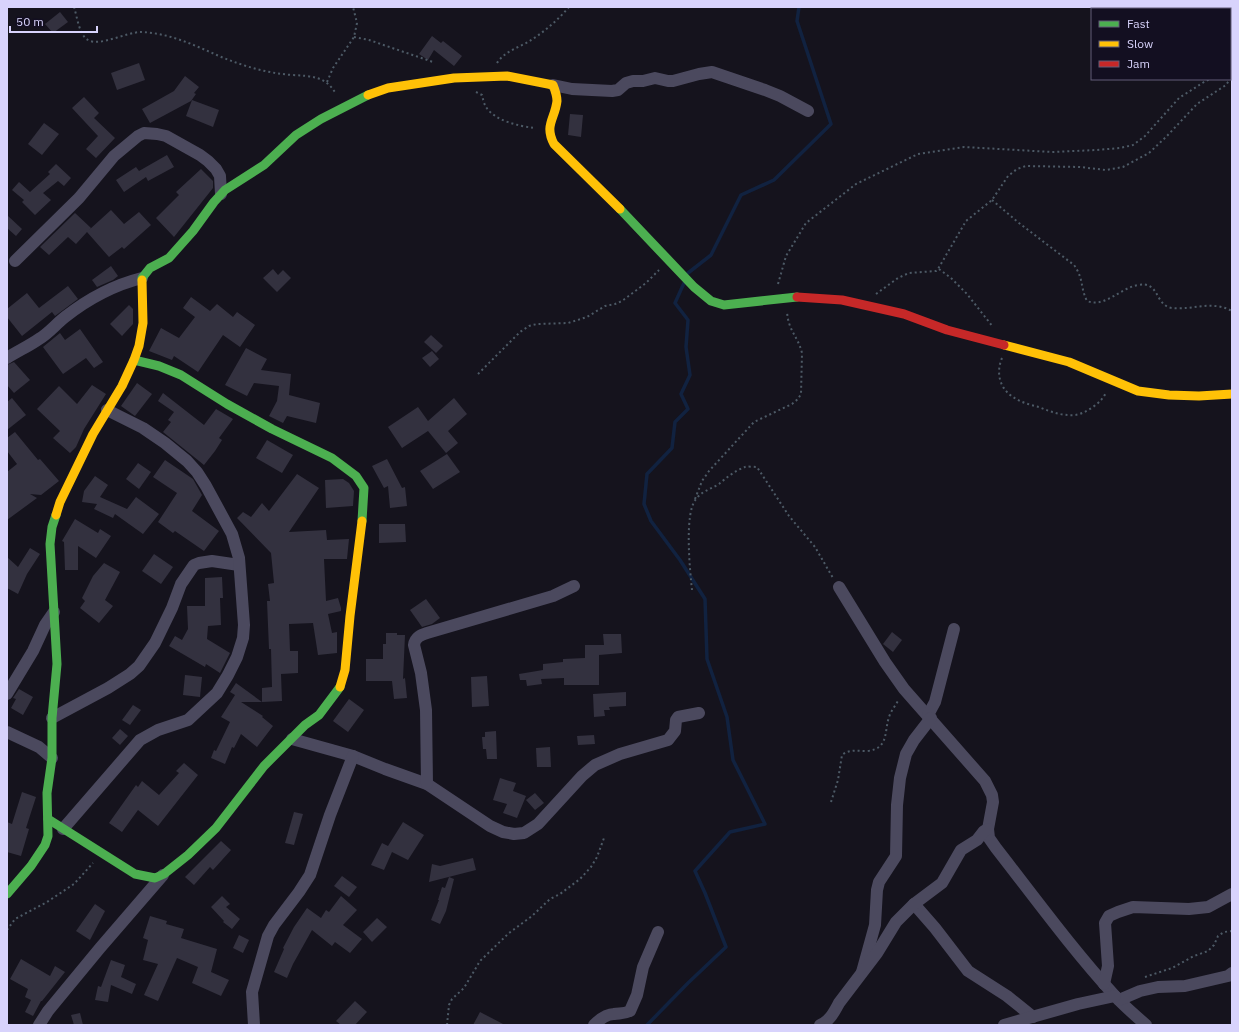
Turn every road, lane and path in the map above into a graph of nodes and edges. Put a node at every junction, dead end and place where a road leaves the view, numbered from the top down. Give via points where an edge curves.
1 (74, 7) edge
2 (353, 7) edge
3 (569, 7) edge
4 (354, 37) junction
5 (433, 62) dead end
6 (490, 76) junction
7 (1208, 80) edge
8 (1229, 80) edge
9 (327, 82) junction
10 (553, 85) junction
11 (474, 91) dead end
12 (343, 108) junction
13 (808, 111) dead end
14 (548, 130) junction
15 (221, 194) junction
16 (992, 200) junction
17 (669, 260) junction
18 (15, 261) dead end
19 (938, 268) junction
20 (142, 278) junction
21 (872, 296) dead end
22 (792, 297) junction
23 (773, 299) junction
24 (1232, 311) edge
25 (995, 330) dead end
26 (1008, 346) junction
27 (7, 358) edge
28 (134, 360) junction
29 (478, 374) dead end
30 (1109, 379) junction
31 (1232, 394) edge
32 (107, 410) junction
33 (695, 500) junction
34 (239, 565) junction
35 (574, 586) dead end
36 (839, 587) joint
37 (692, 590) dead end
38 (54, 612) junction
39 (954, 628) dead end
40 (904, 689) junction
41 (7, 694) edge
42 (699, 713) dead end
43 (930, 717) junction
44 (52, 718) junction
45 (7, 732) edge
46 (292, 739) junction
47 (353, 756) junction
48 (52, 758) junction
49 (427, 784) junction
50 (831, 802) dead end
51 (48, 819) junction
52 (63, 829) junction
53 (988, 829) junction
54 (604, 838) dead end
55 (103, 854) junction
56 (164, 874) junction
57 (7, 894) edge
58 (1232, 894) edge
59 (914, 904) junction
60 (7, 930) edge
61 (1232, 931) edge
62 (658, 932) dead end
63 (862, 972) junction
64 (1232, 973) edge
65 (1104, 984) junction
66 (1140, 991) junction
67 (1117, 998) junction
68 (1033, 1017) junction
69 (39, 1025) edge
70 (254, 1025) edge
71 (447, 1025) edge
72 (594, 1025) edge
73 (820, 1025) edge
74 (1004, 1025) edge
75 (1146, 1025) edge

1 - 9 path via 89,41 99,42 138,32 167,35 255,69 274,74 311,77
2 - 4 path via 357,23
3 - 6 path via 542,33 499,59
4 - 5 path
4 - 9 path via 333,68
6 - 10 street
6 - 12 street via 388,88 368,94
7 - 23 path via 1179,98 1145,136 1133,144 1120,148 1052,152 964,147 918,154 856,184 806,223 786,256
8 - 16 path via 1226,85 1197,104 1149,153 1123,166 1106,170 1026,166 1008,176
9 - 12 path
10 - 13 street via 572,89 612,91 633,81 656,78 673,81 712,72 775,94
10 - 14 street via 557,104
11 - 14 path via 482,95 486,107 493,114 505,121
12 - 15 street via 296,135 264,165
14 - 17 street via 554,144 612,199
15 - 18 street via 220,176 208,161 166,136 144,133 114,156 79,198
15 - 20 street via 169,258 150,268
16 - 19 path via 966,221
16 - 24 path via 1074,265 1080,272 1086,301 1100,303 1137,285 1145,284 1152,287 1168,307 1217,305
17 - 23 street via 694,288 714,304
17 - 29 path via 646,283 622,301 568,323 529,326
19 - 21 path via 936,271 909,273
19 - 25 path via 967,294
20 - 27 street via 116,287 83,304 41,338
20 - 28 street via 143,323
22 - 23 street
22 - 26 street via 842,300 882,309
22 - 33 path via 786,310 787,321 802,353 801,394 792,404 754,422 709,471
26 - 30 street via 1069,362
26 - 30 path via 998,372 1000,382 1006,390 1012,397 1061,415 1077,415 1098,404 1104,396
28 - 32 street
28 - 46 street via 172,371 265,426 332,458 356,476 364,488 362,526 342,682 319,715
30 - 31 street via 1138,391 1169,395
32 - 34 street via 143,428 187,460 197,472 232,534
32 - 38 street via 66,490 52,527 50,544
33 - 36 path via 703,492 712,489 745,467 757,467 789,516 815,547
33 - 37 path via 690,514
34 - 44 street via 212,561 194,564 181,584 155,642 139,666 108,688
34 - 52 street via 243,638 237,657 220,689 188,720 158,730 140,740
35 - 49 street via 553,596 427,633 415,640 426,710
36 - 40 street
38 - 41 street
38 - 44 street via 56,664
39 - 43 street
40 - 43 street
40 - 50 path via 889,718 883,742 874,750 850,751 842,755
42 - 49 street via 678,717 675,731 668,740 620,754 595,766 582,776 538,824 524,833 503,832 490,826
43 - 53 street via 989,787 993,802
43 - 63 street via 906,754 897,805 896,856 879,882 875,925
44 - 48 street
45 - 48 street via 39,747
46 - 47 street
46 - 56 street via 264,766 216,828
47 - 49 street
47 - 70 street via 310,875 268,936 252,992
48 - 51 street via 47,794
51 - 52 street
51 - 57 street via 45,845
52 - 55 street
53 - 59 street via 961,850 942,883
53 - 65 street via 989,838 996,848
54 - 71 path via 597,857 580,879 550,899 480,961 464,988 452,999
55 - 56 street via 135,874 155,878
55 - 60 path via 74,884 15,919
56 - 69 street via 100,948
58 - 65 street via 1208,906 1189,909 1133,907 1109,916 1105,923 1108,966
59 - 63 street via 896,922
59 - 68 street via 968,971 1007,996
61 - 66 path via 1218,936 1208,951 1172,968 1144,977
62 - 72 street via 643,967 637,995 630,1011 606,1016
63 - 73 street via 829,1018
64 - 66 street via 1185,986
65 - 67 street
66 - 67 street
67 - 68 street via 1078,1004
67 - 75 street
68 - 74 street

